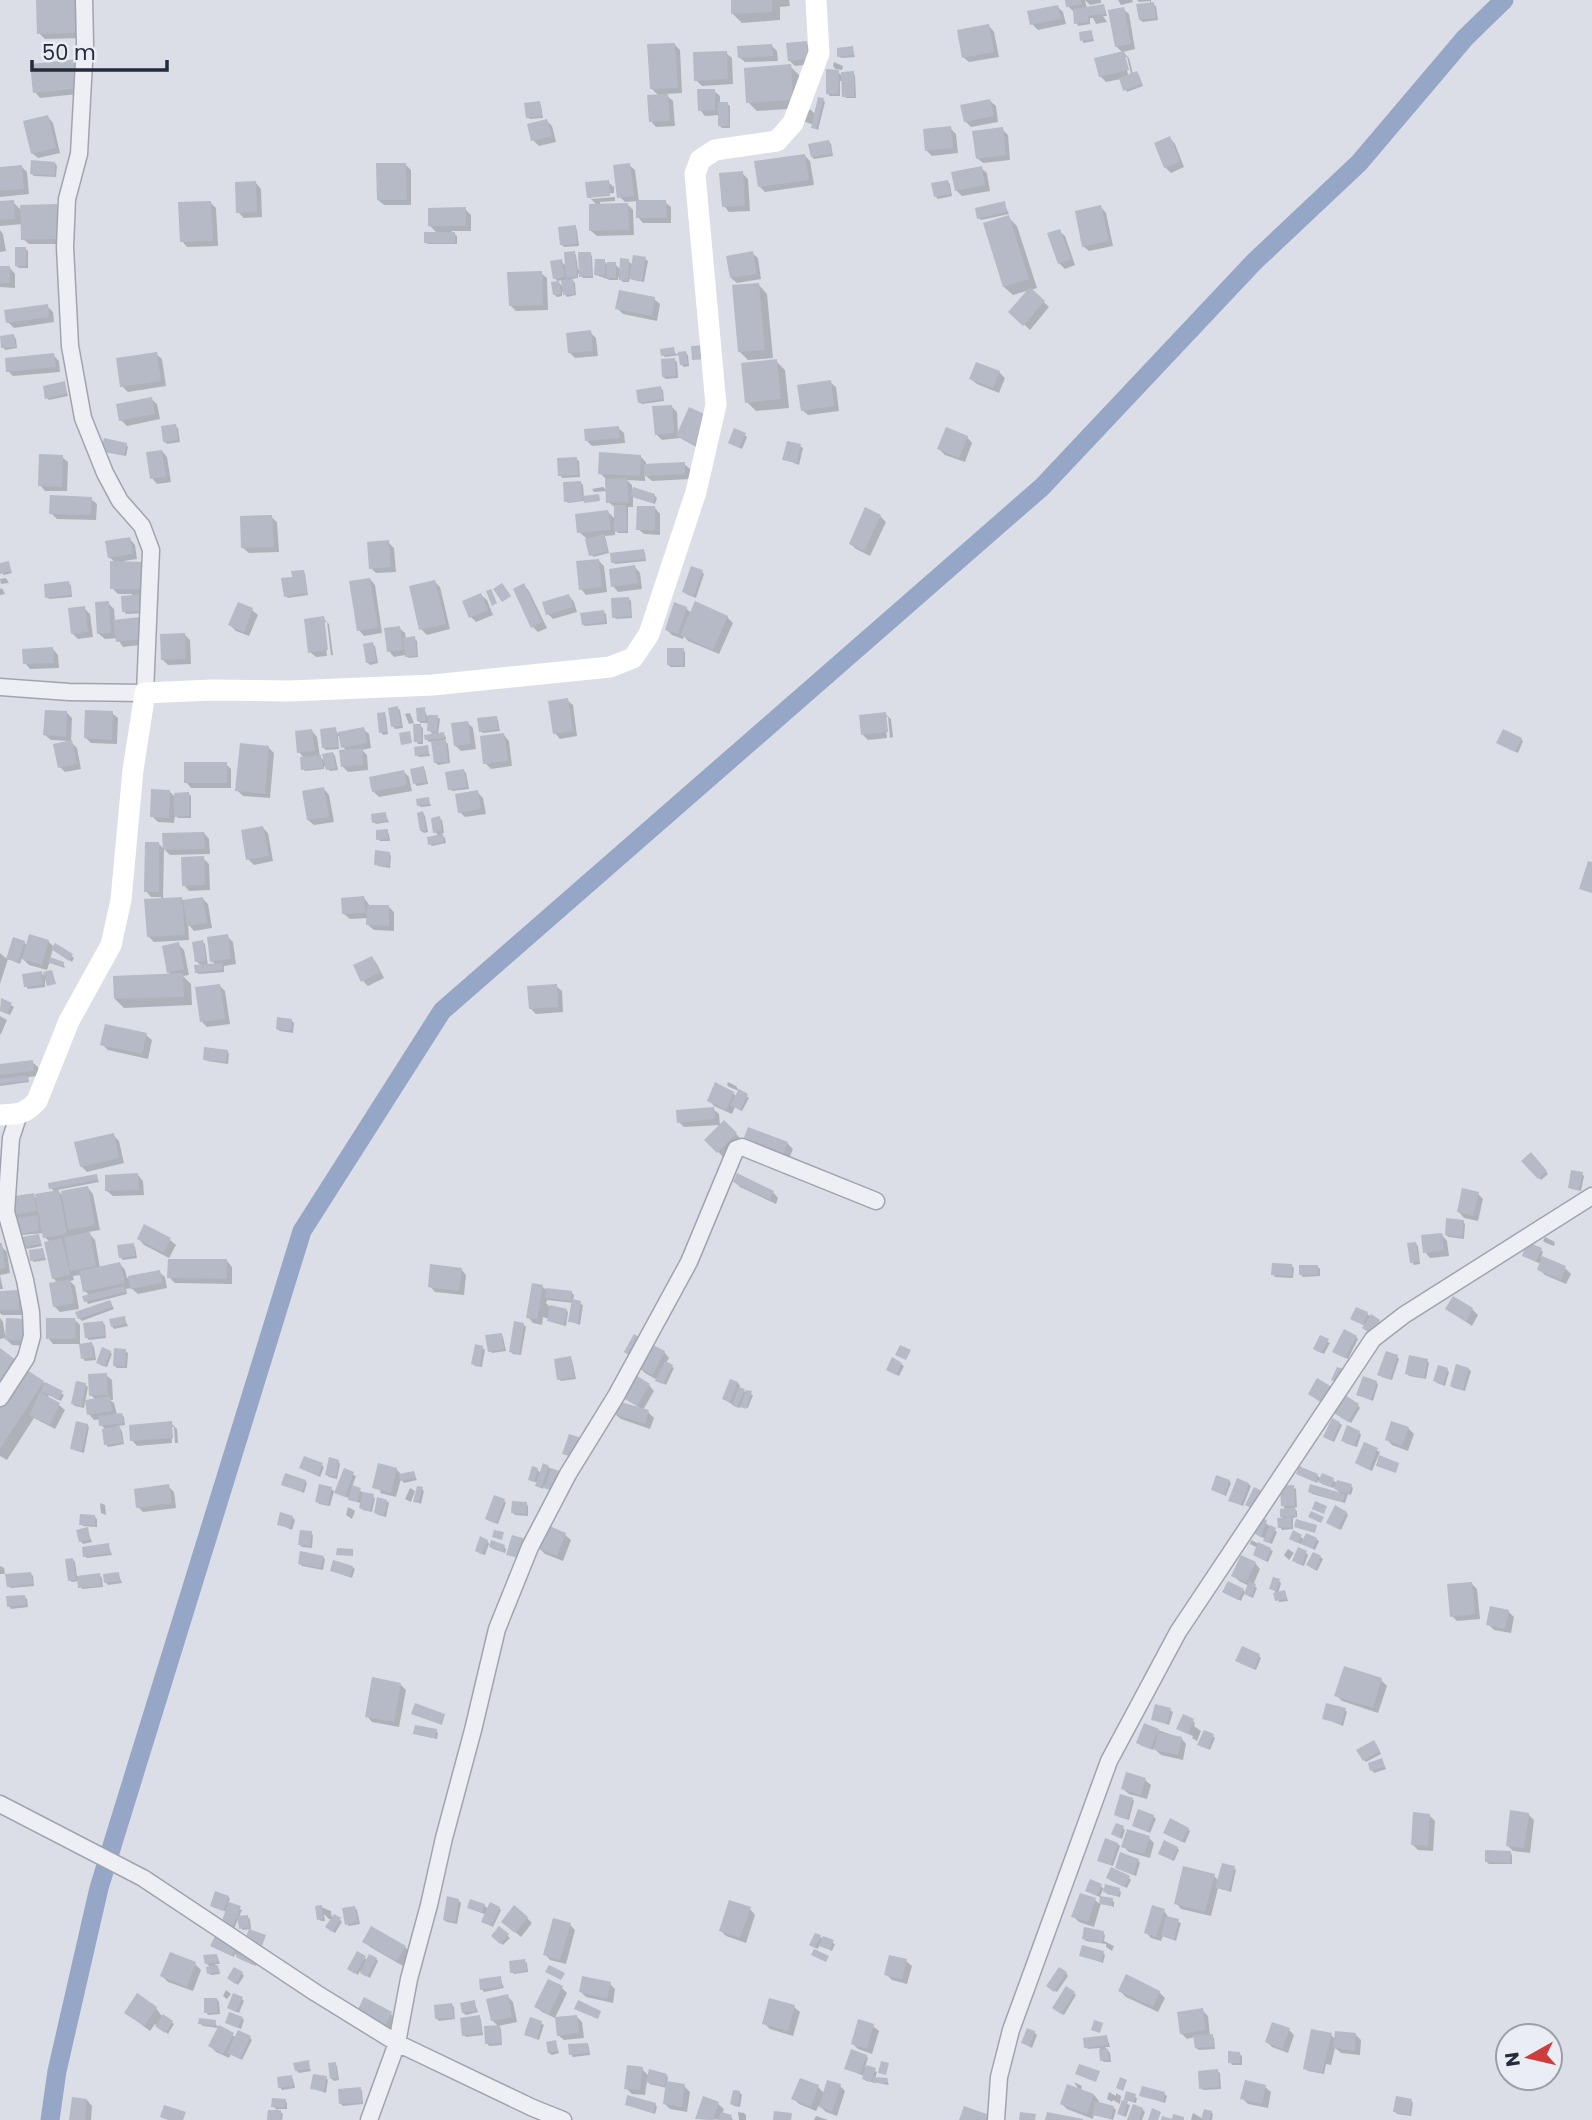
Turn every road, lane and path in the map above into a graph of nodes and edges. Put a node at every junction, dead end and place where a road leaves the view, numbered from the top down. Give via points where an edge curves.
1 (84, 0) edge
2 (816, 0) edge
3 (0, 687) edge
4 (145, 693) junction
5 (10, 1114) edge
6 (1592, 1196) edge
7 (876, 1201) dead end
8 (0, 1398) edge
9 (0, 1804) edge
10 (397, 2043) junction
11 (369, 2120) edge
12 (563, 2120) edge
13 (996, 2120) edge

1 - 4 street via 79,154 67,199 69,346 83,418 100,462 120,501 142,526 151,550
2 - 4 main road via 818,53 793,123 777,141 715,150 700,160 695,174 716,405 696,492 649,634 634,658 610,667 433,685
3 - 4 street
4 - 5 main road via 121,900 111,945 69,1021 37,1101 29,1110
5 - 8 street via 6,1212 25,1280 32,1336 26,1358
6 - 13 street via 1373,1339 1178,1632 1110,1761 1011,2030 999,2077
7 - 10 street via 742,1147 736,1149 689,1262 555,1499 497,1629
9 - 10 street via 143,1878
10 - 11 street
10 - 12 street

